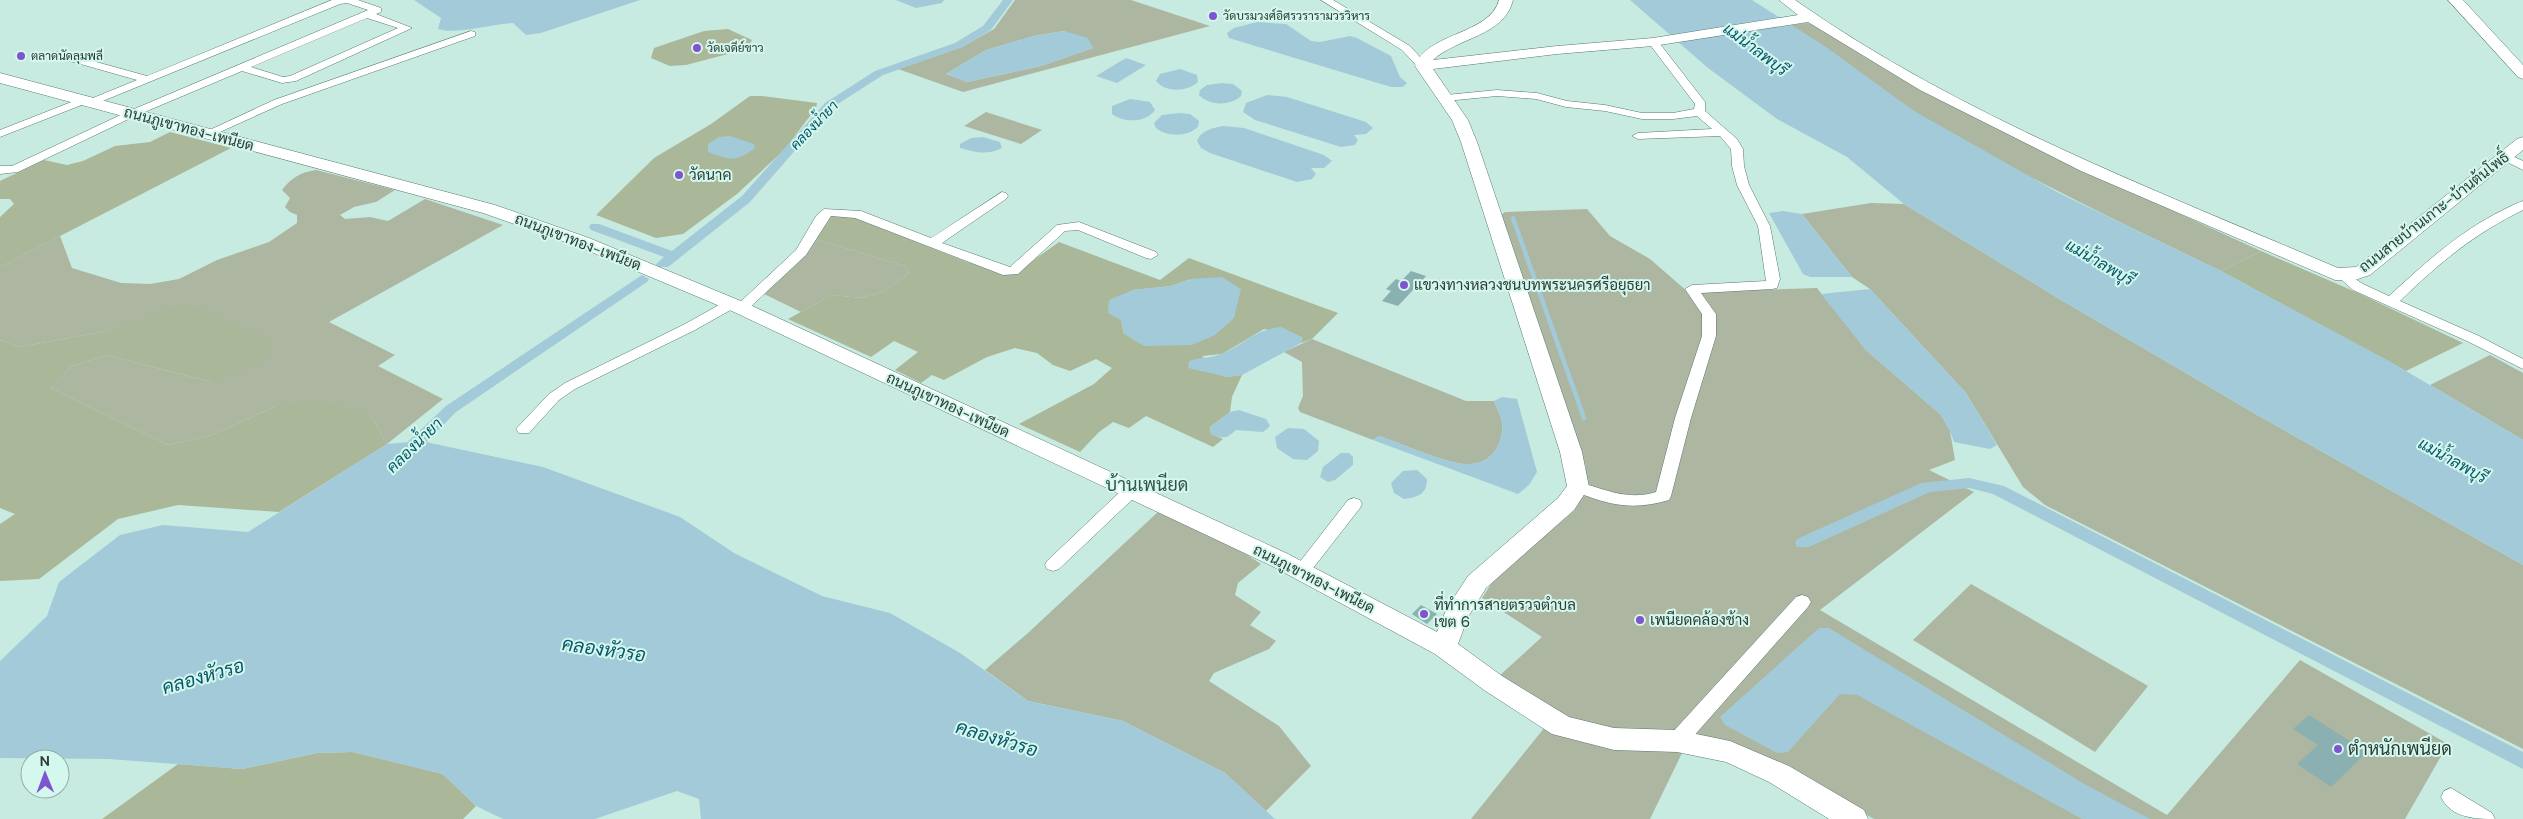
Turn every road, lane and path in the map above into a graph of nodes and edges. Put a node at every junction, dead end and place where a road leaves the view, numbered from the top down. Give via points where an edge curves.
1 (1326, 0) edge
2 (1506, 0) edge
3 (1786, 0) edge
4 (2455, 0) edge
5 (369, 14) junction
6 (1810, 18) junction
7 (471, 34) dead end
8 (1657, 42) junction
9 (1441, 47) junction
10 (56, 54) dead end
11 (1461, 62) junction
12 (1423, 66) junction
13 (243, 68) junction
14 (2523, 74) edge
15 (0, 78) edge
16 (147, 79) junction
17 (1446, 98) junction
18 (86, 102) junction
19 (1699, 112) junction
20 (132, 114) junction
21 (1723, 132) junction
22 (0, 134) edge
23 (207, 134) junction
24 (1638, 136) dead end
25 (2523, 142) edge
26 (2503, 156) junction
27 (2523, 166) edge
28 (0, 170) edge
29 (1002, 196) dead end
30 (2523, 205) edge
31 (931, 244) junction
32 (1151, 255) dead end
33 (2343, 275) junction
34 (2391, 302) junction
35 (736, 306) junction
36 (2523, 365) edge
37 (524, 429) dead end
38 (1578, 487) junction
39 (1131, 491) junction
40 (1354, 504) dead end
41 (1053, 565) dead end
42 (1301, 572) junction
43 (1802, 602) dead end
44 (1444, 647) junction
45 (1677, 741) junction
46 (2451, 797) dead end
47 (1854, 819) edge
48 (2484, 819) edge

1 - 12 street via 1406,48
2 - 9 street via 1506,8 1493,21
3 - 6 street
4 - 14 street
5 - 13 street
5 - 13 street via 407,28 288,80
5 - 16 street via 377,9 348,0 338,1
6 - 8 street
6 - 33 street via 1925,87 2088,167 2323,271
7 - 23 street via 288,98
8 - 11 street
8 - 19 street via 1701,104
9 - 11 street via 1445,56
9 - 12 street via 1425,60
10 - 16 street
11 - 12 street
12 - 17 street
13 - 20 street
15 - 18 street, ถนนภูเขาทอง-เพนียด
16 - 18 street
17 - 19 street via 1497,93 1537,96 1642,116
17 - 38 street via 1469,142 1572,452
18 - 20 street, ถนนภูเขาทอง-เพนียด
18 - 22 street
19 - 21 street
20 - 23 street, ถนนภูเขาทอง-เพนียด
20 - 28 street via 14,169
21 - 24 street
21 - 38 street via 1737,149 1743,185 1764,226 1772,285 1692,290 1709,314 1709,336 1663,496 1645,502 1617,502
23 - 35 street, ถนนภูเขาทอง-เพนียด via 498,212 583,242
25 - 26 street, ถนนสายบ้านเกาะ-บ้านต้นโพธิ์
26 - 27 street
26 - 33 street, ถนนสายบ้านเกาะ-บ้านต้นโพธิ์ via 2363,271
29 - 31 street
30 - 34 street via 2491,220 2453,247 2424,269
31 - 32 street via 1013,271 1061,228 1071,226
31 - 35 street via 857,214 828,212 822,216 801,252
33 - 34 street
34 - 36 street
35 - 37 street via 570,386 554,397
35 - 39 street, ถนนภูเขาทอง-เพนียด
38 - 44 street via 1566,504 1477,582 1456,616
39 - 41 street
39 - 42 street, ถนนภูเขาทอง-เพนียด
40 - 42 street
42 - 44 street, ถนนภูเขาทอง-เพนียด
43 - 45 street
44 - 45 street, ถนนภูเขาทอง-เพนียด via 1492,683 1562,726 1614,739
45 - 47 street, ถนนภูเขาทอง-เพนียด via 1730,752 1779,774
46 - 48 street

